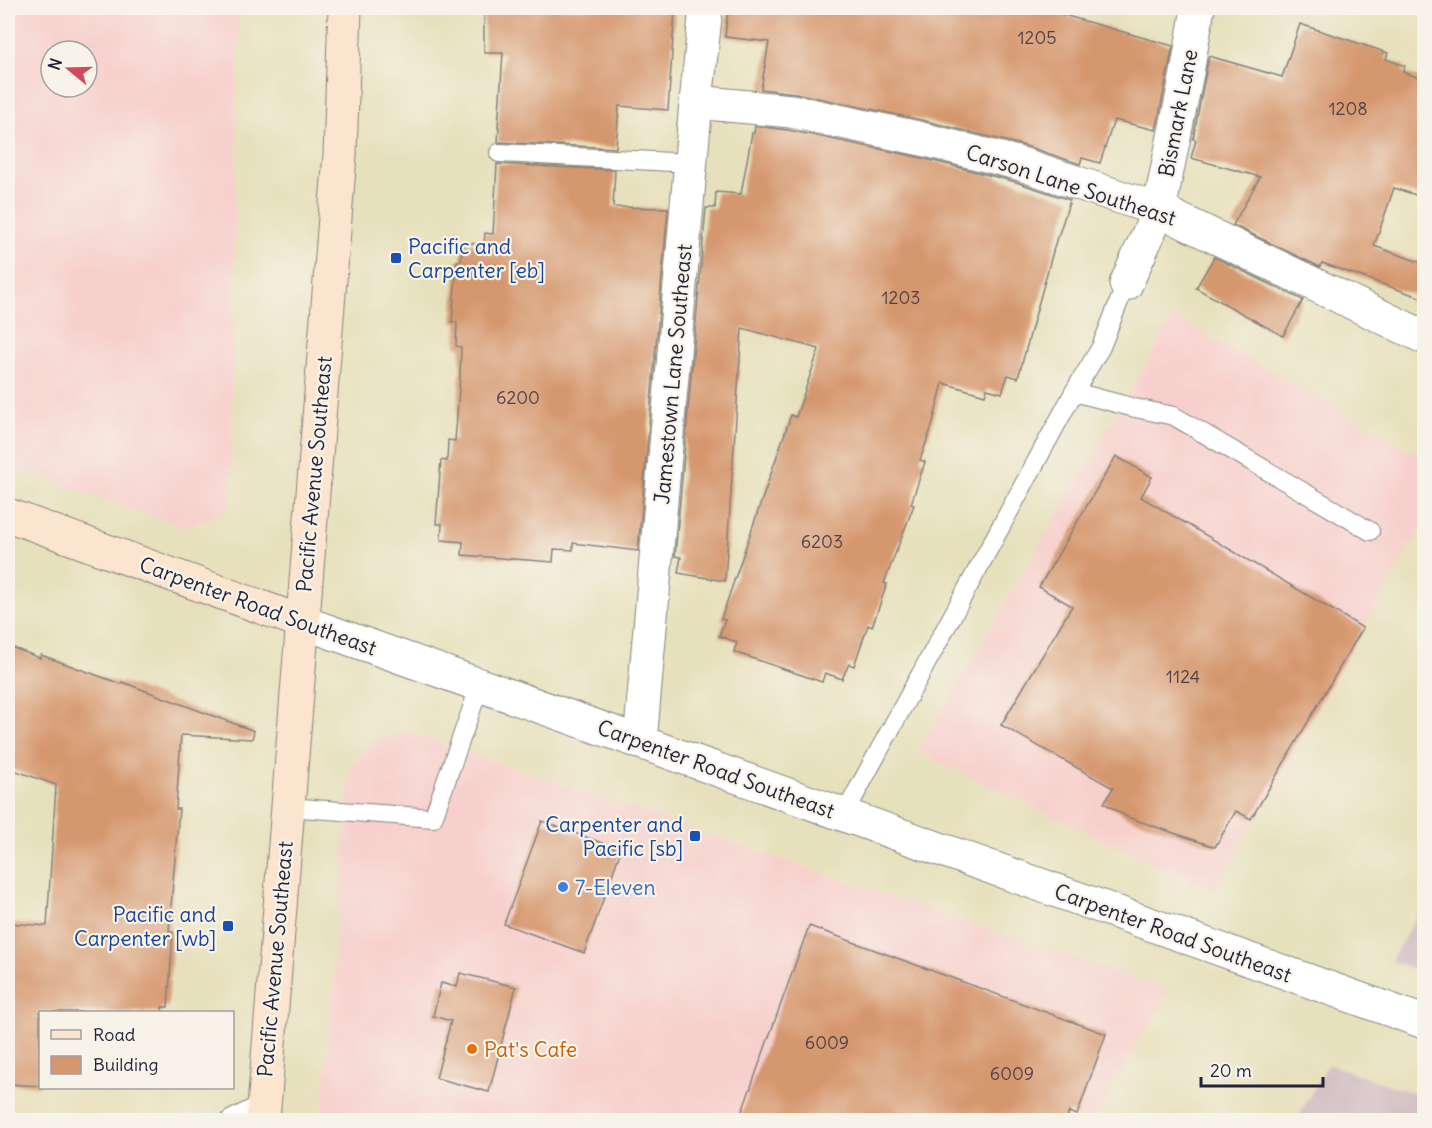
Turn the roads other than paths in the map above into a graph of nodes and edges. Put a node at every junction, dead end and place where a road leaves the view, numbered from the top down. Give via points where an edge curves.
1 (345, 8) edge
2 (706, 8) edge
3 (1198, 8) edge
4 (696, 102) junction
5 (499, 153) dead end
6 (691, 163) junction
7 (1159, 210) junction
8 (1126, 284) joint
9 (1425, 338) edge
10 (1074, 392) junction
11 (8, 515) edge
12 (1370, 531) dead end
13 (302, 622) junction
14 (480, 685) junction
15 (640, 742) junction
16 (288, 807) junction
17 (844, 815) junction
18 (1425, 1022) edge
19 (263, 1112) edge
20 (230, 1120) edge

1 - 13 main road, Pacific Avenue Southeast via 340,155
2 - 4 street, Jamestown Lane Southeast
3 - 7 street, Bismark Lane
4 - 6 street, Jamestown Lane Southeast
4 - 7 street, Carson Lane Southeast via 790,111 922,139 1021,164
5 - 6 lane
6 - 15 street, Jamestown Lane Southeast
7 - 8 street, Bismark Lane
7 - 9 street, Carson Lane Southeast
8 - 10 lane via 1101,347
10 - 12 lane via 1174,416
10 - 17 lane
11 - 13 main road, Carpenter Road Southeast
13 - 14 street, Carpenter Road Southeast
13 - 16 main road, Pacific Avenue Southeast
14 - 15 street, Carpenter Road Southeast
14 - 16 lane via 433,818
15 - 17 street, Carpenter Road Southeast
16 - 19 main road, Pacific Avenue Southeast
17 - 18 street, Carpenter Road Southeast
19 - 20 lane

